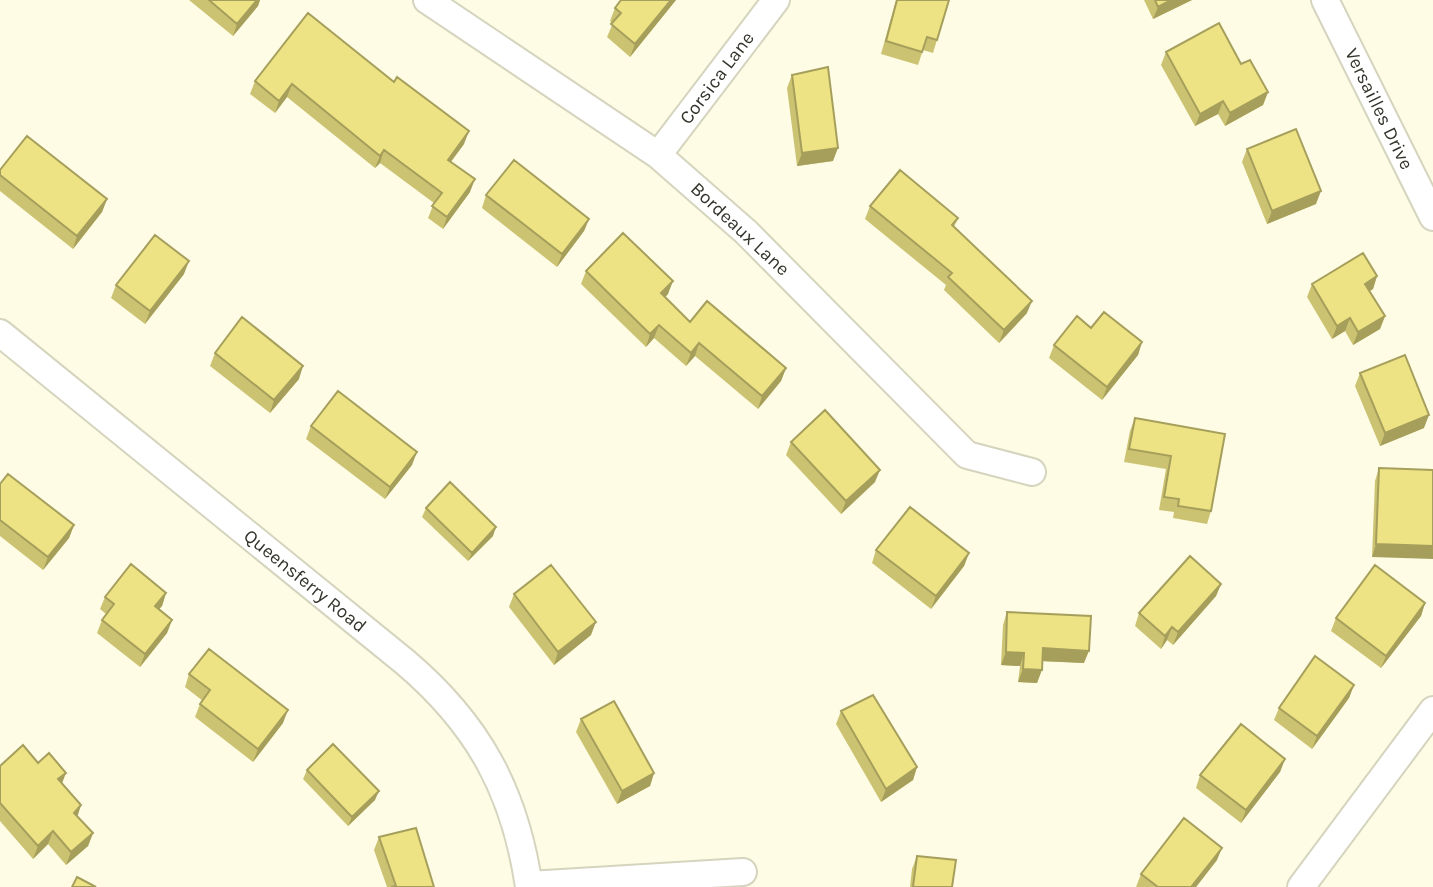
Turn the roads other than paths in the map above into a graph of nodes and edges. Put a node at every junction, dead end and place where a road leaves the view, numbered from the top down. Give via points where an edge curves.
1 (427, 0) edge
2 (776, 0) edge
3 (1325, 0) edge
4 (658, 155) junction
5 (1433, 217) edge
6 (0, 333) edge
7 (1032, 472) dead end
8 (1433, 710) edge
9 (743, 872) dead end
10 (529, 886) edge
11 (1301, 887) edge

1 - 4 street, Bordeaux Lane
2 - 4 street, Corsica Lane
3 - 5 street, Versailles Drive
4 - 7 street, Bordeaux Lane via 746,232 967,455
6 - 10 street, Queensferry Road via 405,662 448,702 475,737 498,779 511,809
8 - 11 street
9 - 10 street

